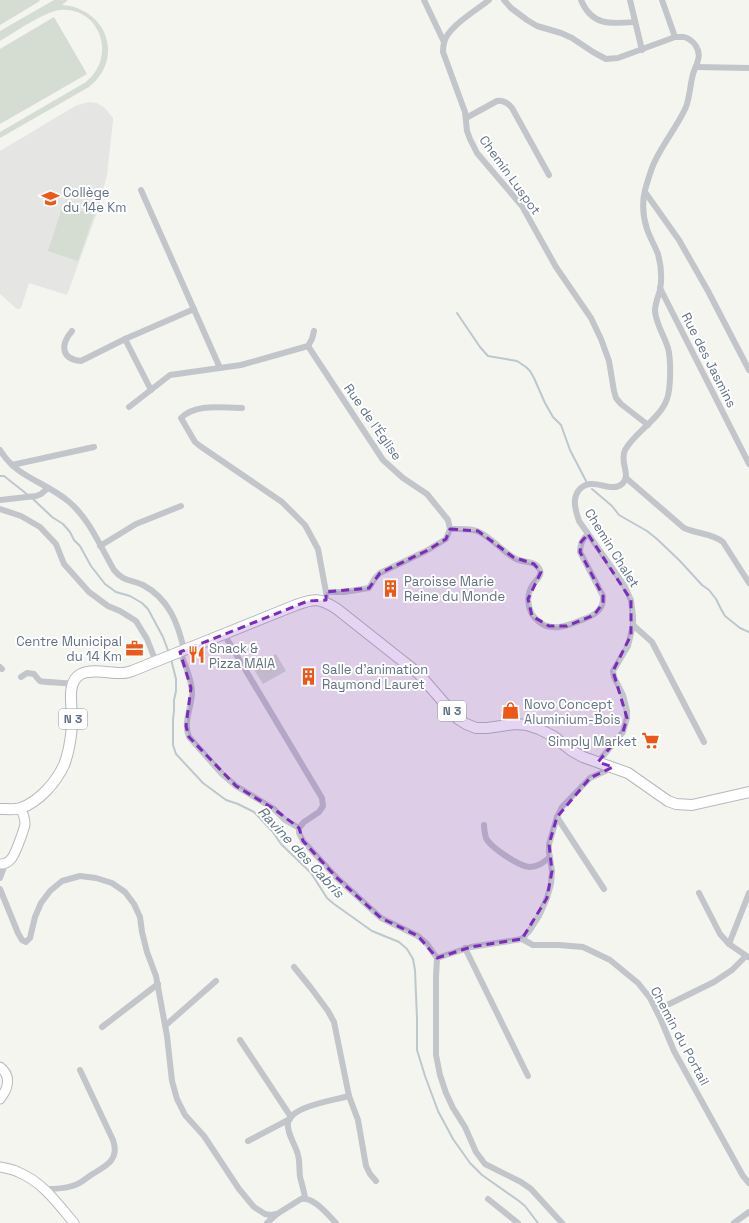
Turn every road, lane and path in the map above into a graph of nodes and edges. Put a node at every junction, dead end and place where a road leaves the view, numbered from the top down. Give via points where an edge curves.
1 (424, 0) edge
2 (489, 0) edge
3 (504, 0) edge
4 (582, 0) edge
5 (630, 0) edge
6 (662, 0) edge
7 (634, 22) junction
8 (675, 37) junction
9 (444, 42) junction
10 (642, 50) junction
11 (696, 67) junction
12 (749, 68) edge
13 (466, 118) junction
14 (549, 175) dead end
15 (141, 190) dead end
16 (645, 192) junction
17 (660, 288) junction
18 (194, 309) junction
19 (314, 330) dead end
20 (72, 331) dead end
21 (125, 340) junction
22 (308, 346) junction
23 (220, 368) junction
24 (749, 370) edge
25 (151, 390) junction
26 (129, 408) dead end
27 (242, 408) dead end
28 (648, 425) junction
29 (94, 446) dead end
30 (0, 450) edge
31 (749, 464) edge
32 (12, 465) junction
33 (626, 478) junction
34 (48, 488) junction
35 (0, 500) edge
36 (181, 506) dead end
37 (0, 509) edge
38 (450, 529) junction
39 (588, 534) junction
40 (100, 546) junction
41 (749, 583) edge
42 (326, 597) junction
43 (633, 625) junction
44 (224, 634) junction
45 (181, 652) junction
46 (158, 661) junction
47 (21, 677) dead end
48 (72, 684) junction
49 (704, 742) dead end
50 (598, 762) junction
51 (613, 767) junction
52 (749, 792) edge
53 (20, 808) junction
54 (0, 809) edge
55 (557, 817) junction
56 (484, 825) dead end
57 (299, 828) junction
58 (550, 857) junction
59 (2, 864) edge
60 (0, 878) edge
61 (0, 889) edge
62 (604, 889) dead end
63 (699, 893) dead end
64 (749, 893) edge
65 (522, 939) junction
66 (729, 944) junction
67 (465, 948) junction
68 (747, 957) edge
69 (438, 958) junction
70 (294, 967) dead end
71 (216, 981) dead end
72 (158, 984) junction
73 (657, 1010) junction
74 (166, 1025) junction
75 (102, 1027) dead end
76 (240, 1040) dead end
77 (0, 1067) edge
78 (80, 1070) dead end
79 (528, 1076) dead end
80 (349, 1096) junction
81 (0, 1099) edge
82 (291, 1118) junction
83 (248, 1141) dead end
84 (0, 1167) edge
85 (376, 1181) dead end
86 (749, 1183) edge
87 (45, 1188) junction
88 (305, 1198) junction
89 (488, 1199) dead end
90 (749, 1212) edge
91 (277, 1214) junction
92 (74, 1223) edge
93 (267, 1223) edge
94 (336, 1223) edge
95 (518, 1223) edge
96 (562, 1223) edge
97 (734, 1223) edge

1 - 9 street, Chemin Luspot
2 - 9 street via 455,26
3 - 10 street via 526,20 572,38 606,59
4 - 7 street via 586,11 602,21 612,24
5 - 7 street
6 - 8 street
7 - 10 street
8 - 10 street
8 - 11 street via 684,37 693,42 698,50 699,59
9 - 13 street, Chemin Luspot via 443,52
11 - 12 street
11 - 16 street via 686,106 655,161
13 - 14 street via 497,101 506,102 512,108
13 - 28 street, Chemin Luspot via 467,131 477,153 522,206 556,267 591,318 609,361 616,398
15 - 18 street
16 - 17 street via 644,216 658,254
16 - 24 street via 679,240
17 - 28 street via 655,309 668,348 668,394 659,413
17 - 31 street, Rue des Jasmins
18 - 21 street
18 - 23 street
19 - 22 street
20 - 21 street via 66,338 64,348 66,355 77,360
21 - 25 street
22 - 23 street via 241,365
22 - 38 street, Rue de l'Église via 384,460 403,478 427,494 448,520
23 - 25 street via 170,375
25 - 26 street
27 - 42 street via 193,409 181,418 200,446 282,502 305,525 318,549
28 - 33 street via 625,450 623,461
29 - 32 street
30 - 32 street
32 - 34 street
33 - 39 street, Chemin Chalet via 616,487 592,483 582,487 578,492 575,510
33 - 41 street via 684,528 711,535 723,542
34 - 35 street via 36,496
34 - 40 street via 68,500 79,511
36 - 40 street via 136,524
37 - 46 street via 21,516 40,527 56,544 64,564 89,592 136,621
38 - 39 street via 478,531 513,557 520,561 528,561 538,568 541,572 530,591 529,608 532,616 540,623 558,627 594,615 603,603 603,596 580,552 581,542
38 - 42 street via 446,538 426,551 380,573 369,588
39 - 43 street, Chemin Chalet via 624,585 631,600
40 - 45 street via 118,574 152,591 165,604 175,618 181,634
42 - 44 main road via 308,601
42 - 50 main road, N 3 via 337,609 419,674 458,719 466,724 476,728 515,724 539,728 578,754
43 - 49 street via 652,642
43 - 50 street, Chemin Chalet via 628,646 613,671 627,711 625,725 619,737
44 - 45 main road
44 - 57 street via 322,798 323,806 319,812
45 - 46 main road
45 - 57 street via 192,695 186,726 189,737 236,786
46 - 48 main road via 132,672 80,674
47 - 48 street via 27,673 34,674 40,682
48 - 53 main road, N 3 via 72,726 64,764 51,786
50 - 51 main road, N 3
51 - 52 main road, N 3 via 628,773 676,804 692,805
51 - 55 street via 590,778 562,807
53 - 54 main road, N 3
53 - 59 street via 25,823 12,859
55 - 58 street via 549,844
55 - 62 street
56 - 58 street via 486,838 492,845 526,867 541,864
57 - 69 street via 303,841 336,877 381,918 418,936
58 - 65 street via 552,871 547,898 539,916
59 - 60 street
61 - 72 street via 18,933 26,942 30,938 41,903 62,881 80,876 112,883 134,904 140,917 147,952
63 - 66 street via 720,934
64 - 66 street
65 - 67 street, Chemin du Portail
65 - 73 street, Chemin du Portail via 533,944 583,947 610,960 638,983
66 - 68 street
67 - 69 street, Chemin du Portail
67 - 79 street
68 - 73 street via 714,982
69 - 96 street via 436,1055 440,1075 453,1108 485,1164 531,1189
70 - 80 street via 334,1022
71 - 74 street
72 - 74 street
72 - 75 street
73 - 86 street, Chemin du Portail via 674,1051
74 - 91 street via 172,1081 185,1114 204,1136 254,1207 265,1214
76 - 82 street
77 - 81 street via 7,1074 8,1085
78 - 87 street via 113,1140 113,1159 74,1186 58,1190
80 - 82 street via 305,1108
80 - 85 street via 358,1120 366,1166
82 - 83 street
82 - 88 street via 288,1128 298,1154
84 - 87 street via 18,1172
87 - 92 street
88 - 91 street
88 - 94 street via 315,1202
89 - 95 street
90 - 97 street
91 - 93 street

